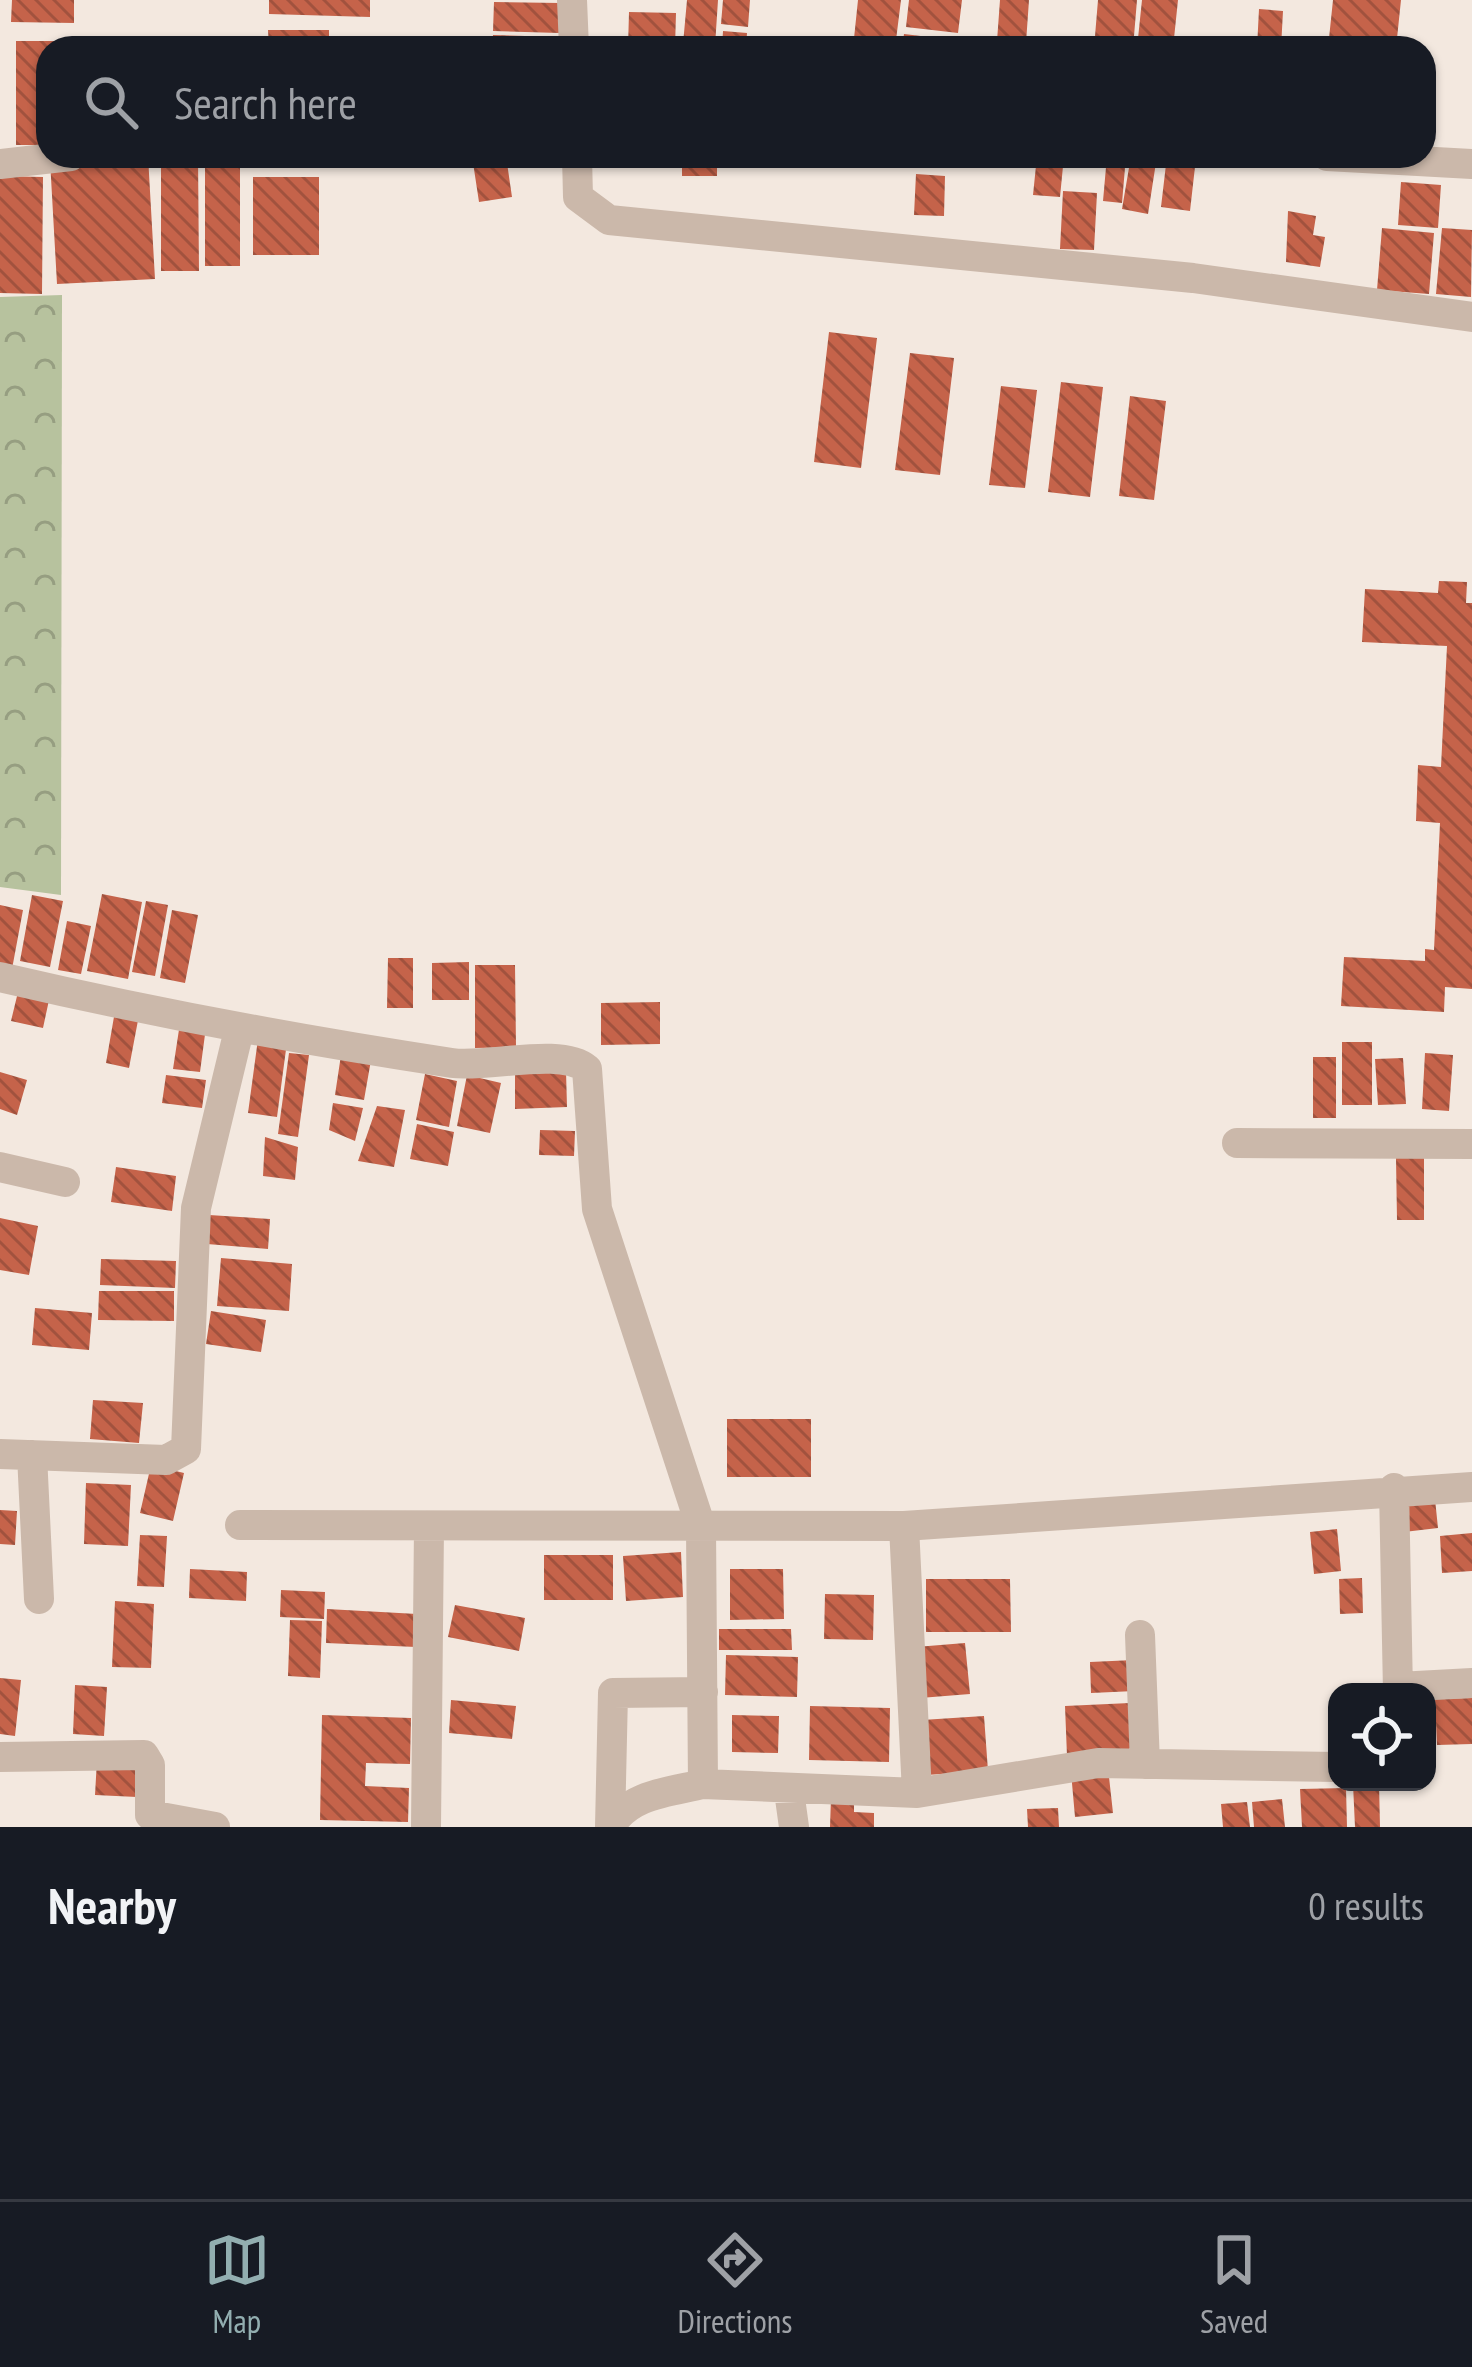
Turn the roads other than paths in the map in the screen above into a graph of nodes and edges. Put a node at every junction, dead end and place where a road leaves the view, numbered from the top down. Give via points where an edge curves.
1 (572, 0) edge
2 (574, 36) edge
3 (36, 160) edge
4 (1436, 162) edge
5 (0, 164) edge
6 (1472, 164) edge
7 (577, 168) edge
8 (1472, 317) edge
9 (0, 977) edge
10 (239, 1030) junction
11 (1238, 1143) dead end
12 (1472, 1144) edge
13 (0, 1167) edge
14 (65, 1182) dead end
15 (0, 1454) edge
16 (32, 1455) junction
17 (1472, 1487) edge
18 (1394, 1488) junction
19 (240, 1525) dead end
20 (429, 1526) junction
21 (904, 1526) junction
22 (701, 1528) junction
23 (39, 1599) dead end
24 (1139, 1635) dead end
25 (1398, 1683) edge
26 (1472, 1683) edge
27 (1436, 1686) edge
28 (703, 1692) junction
29 (0, 1756) edge
30 (1145, 1764) junction
31 (1328, 1767) edge
32 (704, 1784) junction
33 (789, 1791) junction
34 (917, 1793) junction
35 (215, 1827) edge
36 (426, 1827) edge
37 (794, 1827) edge

1 - 2 street
3 - 5 street
4 - 6 street
7 - 8 street via 578,197 608,220 1193,278
9 - 10 street
10 - 16 street via 196,1208 186,1449 166,1460
10 - 22 street via 464,1065 572,1059 587,1069 597,1209
11 - 12 street
13 - 14 street
15 - 16 street
16 - 23 street
17 - 18 street
18 - 21 street
18 - 25 street
19 - 20 street
20 - 22 street
20 - 36 street
21 - 22 street
21 - 34 street
22 - 28 street
24 - 30 street
26 - 27 street
28 - 32 street
28 - 32 street via 614,1693 610,1827 620,1810 646,1797
29 - 35 street via 144,1755 150,1815
30 - 31 street
30 - 34 street via 1098,1763
32 - 33 street
33 - 34 street
33 - 37 street

